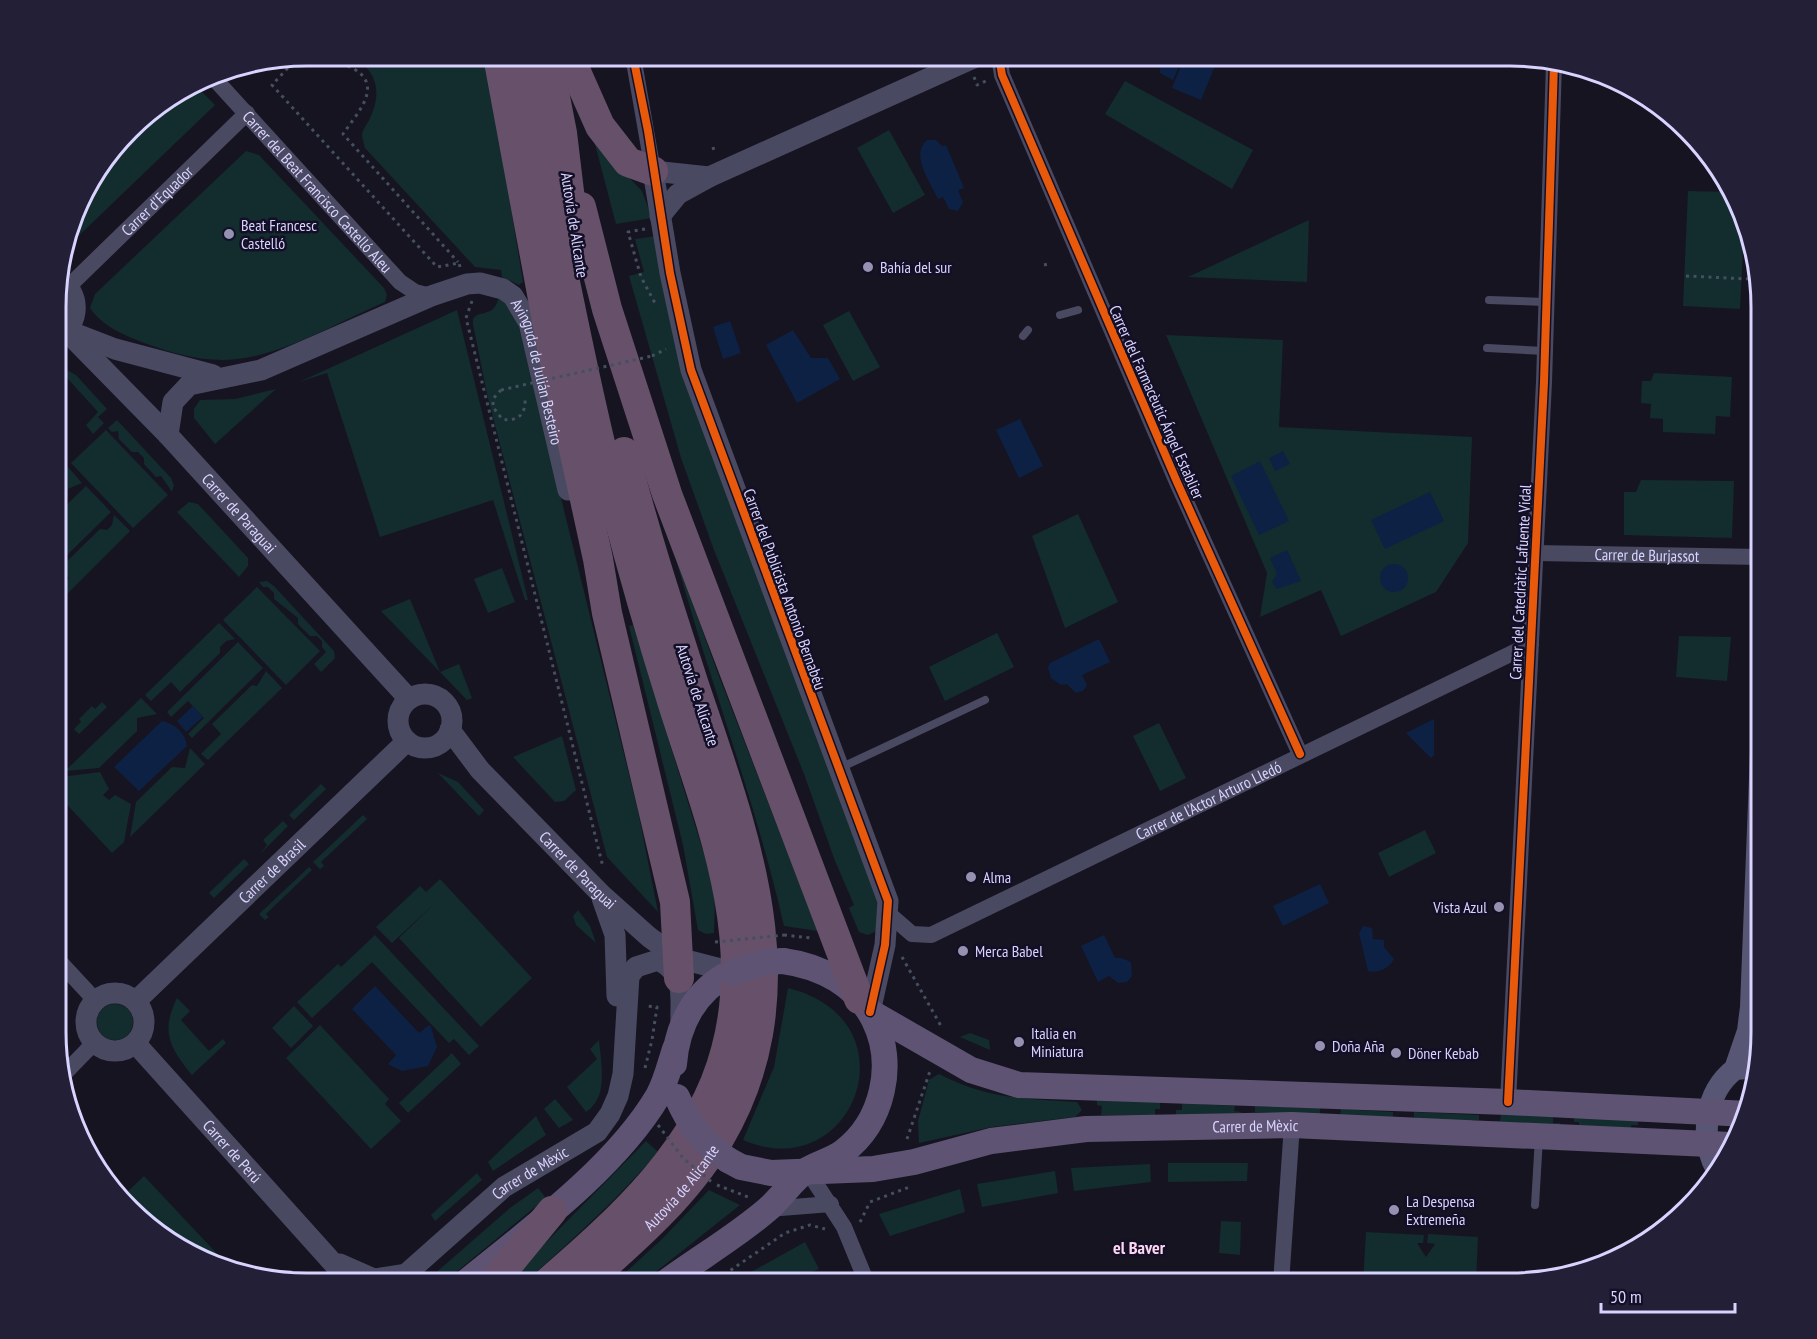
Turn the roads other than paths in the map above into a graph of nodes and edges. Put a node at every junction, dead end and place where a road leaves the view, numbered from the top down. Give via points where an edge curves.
1 (500, 66) edge
2 (521, 66) edge
3 (549, 66) edge
4 (573, 66) edge
5 (635, 66) edge
6 (956, 66) edge
7 (1001, 66) edge
8 (1554, 70) edge
9 (218, 83) edge
10 (247, 113) junction
11 (562, 133) junction
12 (653, 171) junction
13 (708, 177) junction
14 (656, 222) junction
15 (68, 277) edge
16 (67, 286) edge
17 (431, 296) junction
18 (1489, 300) dead end
19 (1546, 302) junction
20 (1078, 309) dead end
21 (1060, 315) dead end
22 (66, 332) edge
23 (66, 335) edge
24 (66, 336) edge
25 (1486, 348) dead end
26 (1545, 351) junction
27 (220, 377) junction
28 (168, 435) junction
29 (1535, 554) junction
30 (1751, 557) edge
31 (607, 613) junction
32 (1532, 644) junction
33 (409, 699) junction
34 (985, 700) dead end
35 (450, 730) junction
36 (407, 741) junction
37 (1300, 754) junction
38 (837, 769) junction
39 (602, 895) junction
40 (889, 914) junction
41 (679, 968) junction
42 (66, 969) edge
43 (724, 970) junction
44 (617, 996) joint
45 (95, 1000) junction
46 (136, 1001) junction
47 (864, 1005) junction
48 (1751, 1007) edge
49 (681, 1024) junction
50 (94, 1043) junction
51 (136, 1044) junction
52 (623, 1044) junction
53 (675, 1049) junction
54 (1746, 1068) edge
55 (69, 1069) edge
56 (1508, 1102) junction
57 (1709, 1110) junction
58 (1737, 1113) edge
59 (1292, 1125) junction
60 (1539, 1137) junction
61 (1719, 1145) edge
62 (807, 1170) junction
63 (758, 1203) junction
64 (831, 1204) junction
65 (1535, 1204) dead end
66 (552, 1211) junction
67 (329, 1258) junction
68 (342, 1273) edge
69 (361, 1273) edge
70 (408, 1273) edge
71 (477, 1273) edge
72 (501, 1273) edge
73 (558, 1273) edge
74 (596, 1273) edge
75 (677, 1273) edge
76 (863, 1273) edge
77 (1282, 1273) edge

1 - 31 highway via 553,353
2 - 73 highway, Autovía de Alicante via 598,438 636,580 716,836 734,922 736,971 726,1050 698,1121 645,1190
3 - 11 highway, Autovía de Alicante
4 - 12 highway via 600,126 628,162
5 - 12 street
6 - 13 street
7 - 37 street, Carrer del Farmacèutic Ángel Establier via 1076,251
8 - 19 street, Carrer del Catedràtic Lafuente Vidal
9 - 10 street, Carrer del Beat Francisco Castelló Aleu
10 - 15 street, Carrer d'Equador
10 - 17 street, Carrer del Beat Francisco Castelló Aleu via 400,282
11 - 47 highway via 607,309 667,494
11 - 74 highway, Autovía de Alicante via 574,238 606,386 677,634 740,822 759,904 764,948 762,998 752,1061 719,1140 664,1210
12 - 13 street
12 - 14 street, Carrer del Publicista Antonio Bernabéu
13 - 14 street via 678,194
14 - 38 street, Carrer del Publicista Antonio Bernabéu via 692,370
16 - 22 street via 73,292 76,307 73,323
17 - 27 street, Avinguda de Julián Besteiro via 261,370
17 - 31 street, Avinguda de Julián Besteiro via 480,282 503,289 518,302 529,323 585,563
18 - 19 lane
19 - 26 street, Carrer del Catedràtic Lafuente Vidal
20 - 21 lane
23 - 27 street, Avinguda de Julián Besteiro
24 - 28 street, Carrer de Paraguai
25 - 26 lane
26 - 29 street, Carrer del Catedràtic Lafuente Vidal
27 - 28 street, Avinguda de Julián Besteiro via 189,385 178,393 172,402
28 - 33 street, Carrer de Paraguai
29 - 30 street, Carrer de Burjassot
29 - 32 street, Carrer del Catedràtic Lafuente Vidal
31 - 41 highway via 673,891
32 - 37 street, Carrer de l'Actor Arturo Lledó
32 - 56 street, Carrer del Catedràtic Lafuente Vidal
33 - 35 street via 425,694 441,700 451,713
33 - 36 street via 398,720
34 - 38 lane
35 - 36 street via 445,740 432,747 423,748
35 - 39 street, Carrer de Paraguai via 480,770
36 - 46 street, Carrer de Brasil
37 - 40 street, Carrer de l'Actor Arturo Lledó via 931,935 912,934
38 - 40 street, Carrer del Publicista Antonio Bernabéu via 888,901
39 - 41 street, Carrer de Paraguai
39 - 44 street, Carrer de Mèxic via 615,935
40 - 47 street, Carrer del Publicista Antonio Bernabéu via 885,945
41 - 43 street, Carrer de Paraguai
41 - 49 street
41 - 52 street, Carrer de Mèxic via 658,960 636,967 629,976
42 - 45 street
43 - 47 main road, Carrer de Mèxic, bridge via 783,961 817,968 833,976
43 - 49 main road, Carrer de Mèxic via 693,1004
44 - 52 street, Carrer de Mèxic
45 - 46 street via 114,992
45 - 50 street via 86,1024
46 - 51 street via 145,1019
47 - 56 main road, Carrer de Mèxic via 971,1070 1019,1085
47 - 62 main road, Carrer de Mèxic via 883,1043 885,1060 876,1110 845,1151
48 - 54 main road
49 - 53 main road, Carrer de Mèxic
50 - 51 street via 118,1052
50 - 55 street
51 - 67 street, Carrer de Perú
52 - 70 street, Carrer de Mèxic via 618,1096 597,1132 504,1187
53 - 62 main road, Carrer de Mèxic, bridge via 677,1097 696,1134 741,1167 771,1173
53 - 66 main road, Carrer de Mèxic via 647,1113 615,1151
54 - 57 main road via 1716,1090
56 - 57 main road, Carrer de Mèxic
57 - 58 main road, Carrer de Mèxic
57 - 61 main road
59 - 60 main road, Carrer de Mèxic
59 - 62 main road, Carrer de Mèxic via 1086,1129 991,1141 873,1169
59 - 77 street
60 - 61 main road, Carrer de Mèxic
60 - 65 lane
62 - 63 main road, Carrer de Mèxic
62 - 64 street
63 - 64 street
63 - 75 main road, Carrer de Mèxic
64 - 76 street
66 - 71 main road, Carrer de Mèxic
66 - 72 highway
67 - 68 street, Carrer de Perú
67 - 69 street, Carrer de Perú

